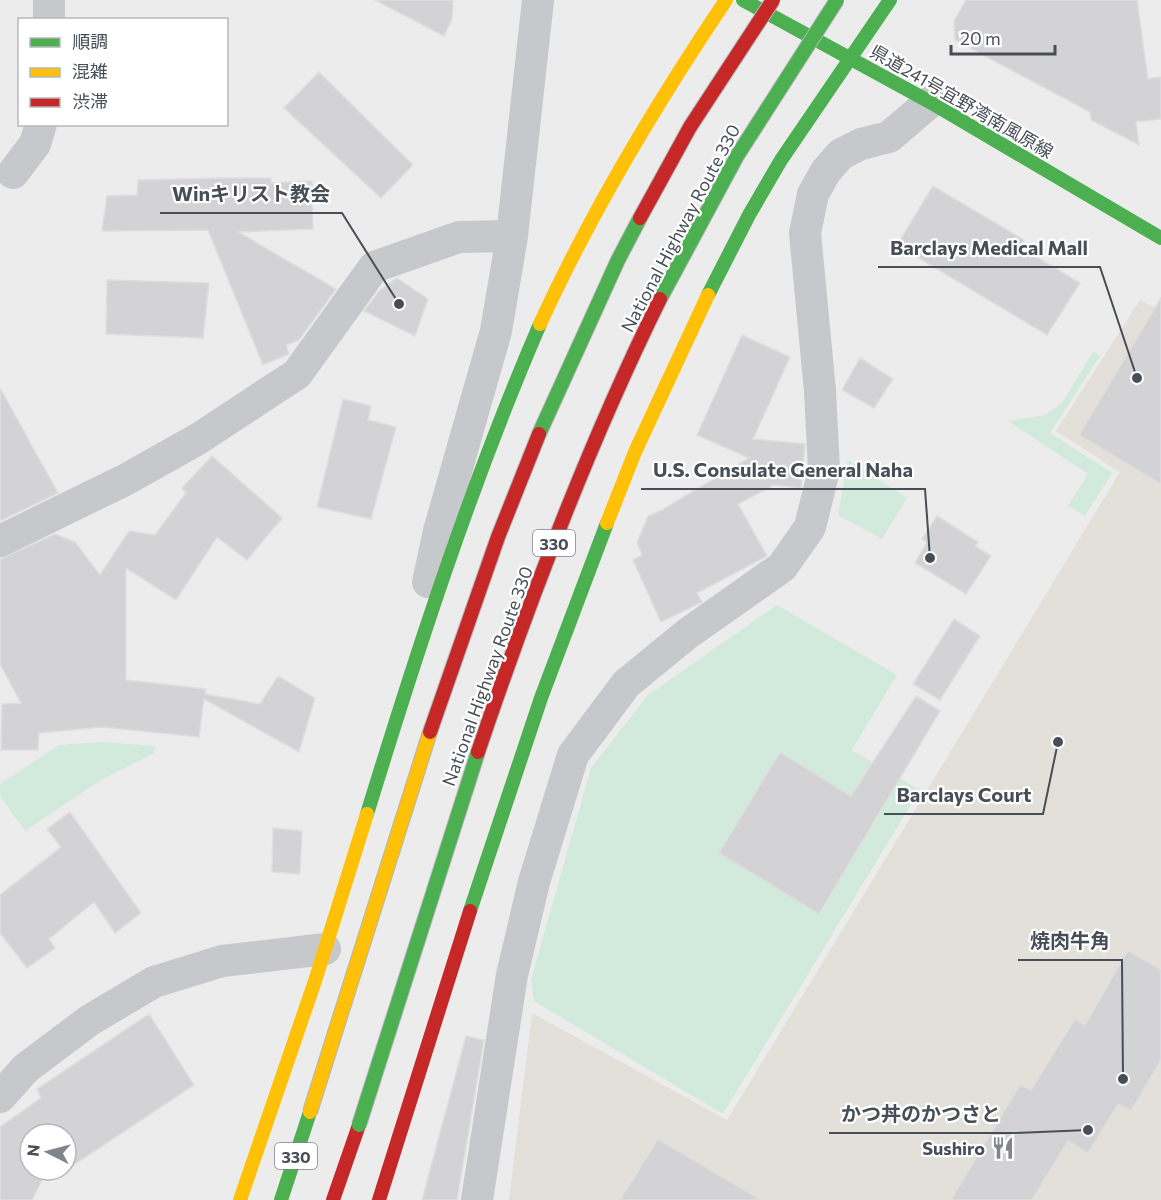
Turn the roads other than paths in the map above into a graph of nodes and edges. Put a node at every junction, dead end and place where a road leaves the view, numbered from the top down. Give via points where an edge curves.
1 (49, 0) edge
2 (538, 0) edge
3 (726, 0) edge
4 (743, 0) edge
5 (773, 0) edge
6 (837, 0) edge
7 (890, 0) edge
8 (49, 18) edge
9 (850, 57) junction
10 (930, 102) junction
11 (40, 126) edge
12 (14, 173) dead end
13 (512, 236) junction
14 (1161, 238) edge
15 (0, 541) edge
16 (406, 680) junction
17 (325, 949) junction
18 (0, 1097) edge
19 (240, 1200) edge
20 (281, 1200) edge
21 (333, 1200) edge
22 (379, 1200) edge
23 (477, 1200) edge

1 - 8 street
2 - 13 street
3 - 16 main road via 607,190 541,321 487,454
4 - 9 main road, 県道241号宜野湾南風原線
5 - 20 main road, National Highway Route 330 / 330, bridge via 665,172 603,288 544,418 460,641
6 - 21 main road, National Highway Route 330 / 330, bridge via 775,91 712,201 650,318 593,445 482,736
7 - 9 main road
9 - 10 main road, 県道241号宜野湾南風原線
9 - 22 main road via 750,213 679,353 619,492 526,741
10 - 14 main road, 県道241号宜野湾南風原線
10 - 23 street via 889,137 841,154 813,194 805,233 824,470 810,527 782,567 687,633 626,684 573,755 534,882 512,975
11 - 12 street via 35,144
13 - 15 street via 459,237 374,267 297,374 198,439 134,475
13 - 16 street via 496,331 440,531
16 - 17 main road
17 - 18 street via 222,961 154,982 90,1020 26,1068
17 - 19 main road

